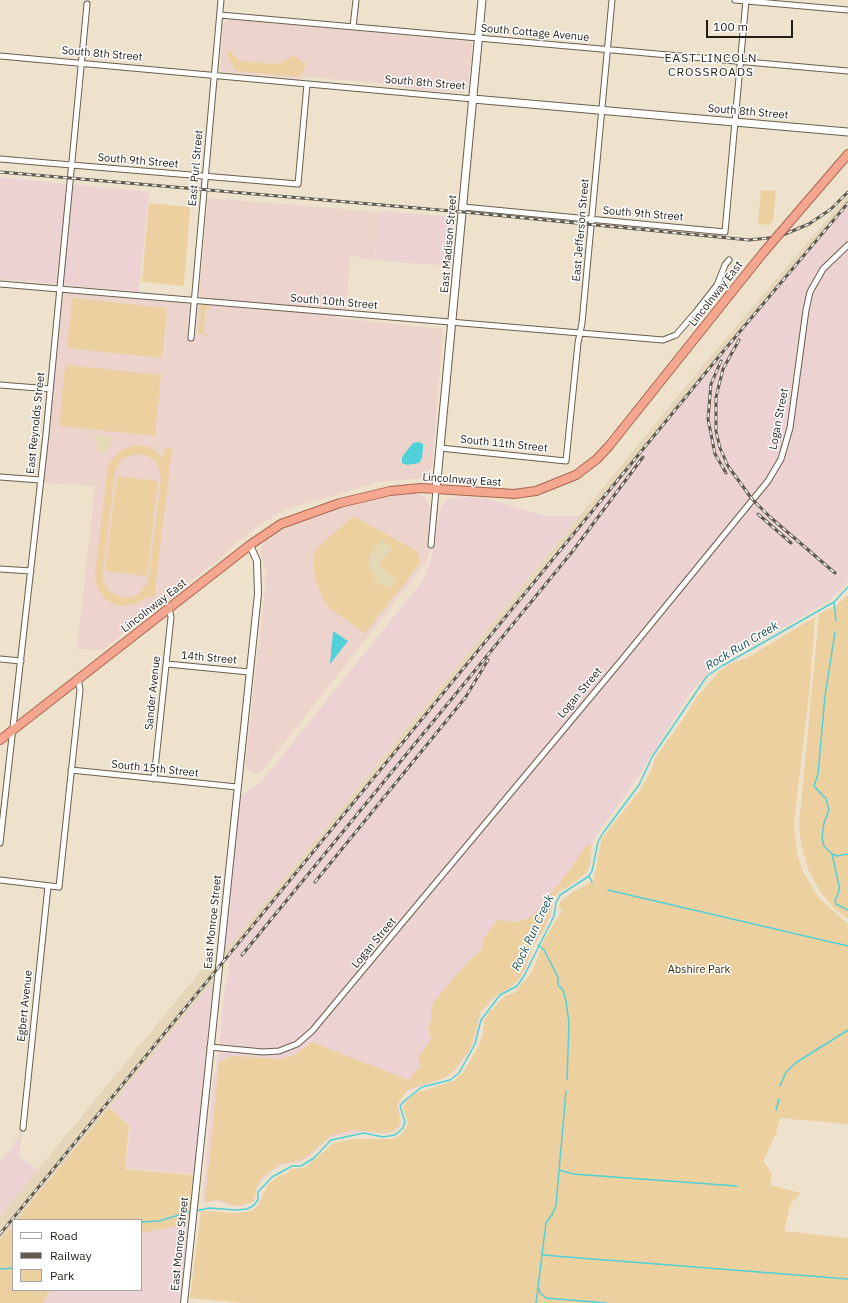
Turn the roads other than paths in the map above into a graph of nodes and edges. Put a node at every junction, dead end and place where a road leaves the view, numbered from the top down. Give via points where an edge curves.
1 (221, 0) edge
2 (356, 0) edge
3 (482, 0) edge
4 (612, 0) edge
5 (735, 0) edge
6 (746, 0) edge
7 (88, 4) dead end
8 (848, 10) edge
9 (220, 15) junction
10 (353, 27) junction
11 (479, 38) junction
12 (608, 50) junction
13 (0, 56) edge
14 (740, 62) junction
15 (82, 64) junction
16 (848, 71) edge
17 (214, 76) junction
18 (307, 84) junction
19 (473, 99) junction
20 (602, 110) junction
21 (735, 122) junction
22 (848, 132) edge
23 (848, 154) edge
24 (0, 159) edge
25 (72, 165) junction
26 (205, 176) junction
27 (463, 207) junction
28 (592, 220) junction
29 (848, 245) edge
30 (729, 260) dead end
31 (0, 284) edge
32 (60, 289) junction
33 (194, 300) junction
34 (452, 322) junction
35 (580, 333) junction
36 (191, 338) dead end
37 (0, 385) edge
38 (50, 389) junction
39 (440, 448) junction
40 (566, 461) joint
41 (0, 477) edge
42 (40, 480) junction
43 (436, 490) junction
44 (250, 545) junction
45 (431, 545) dead end
46 (0, 569) edge
47 (31, 571) junction
48 (169, 608) junction
49 (0, 660) edge
50 (21, 661) junction
51 (167, 664) junction
52 (249, 672) junction
53 (78, 678) junction
54 (12, 731) junction
55 (0, 740) edge
56 (71, 770) junction
57 (154, 779) junction
58 (237, 787) junction
59 (0, 843) edge
60 (0, 880) edge
61 (48, 886) junction
62 (210, 1047) junction
63 (23, 1128) dead end
64 (184, 1303) edge

1 - 9 street, East Purl Street
2 - 10 street
3 - 11 main road, East Madison Street
4 - 12 street, East Jefferson Street
5 - 6 street
6 - 8 street
6 - 14 street
7 - 15 street, East Reynolds Street
9 - 10 street, South Cottage Avenue
9 - 17 street, East Purl Street
10 - 11 street, South Cottage Avenue
11 - 12 street, South Cottage Avenue
11 - 19 main road, East Madison Street
12 - 14 street, South Cottage Avenue
12 - 20 street, East Jefferson Street
13 - 15 street, South 8th Street
14 - 16 street, South Cottage Avenue
14 - 21 street
15 - 17 street, South 8th Street
15 - 25 street, East Reynolds Street
17 - 18 street, South 8th Street
17 - 26 street, East Purl Street
18 - 19 street, South 8th Street
18 - 26 street, South 9th Street via 298,184
19 - 20 main road, South 8th Street
19 - 27 main road, East Madison Street
20 - 21 main road, South 8th Street
20 - 28 street, East Jefferson Street
21 - 22 main road, South 8th Street
21 - 28 street, South 9th Street via 725,232
23 - 43 highway, Lincolnway East, bridge via 763,253 609,446 585,469 557,484 526,493
24 - 25 street, South 9th Street
25 - 26 street, South 9th Street
25 - 32 street, East Reynolds Street
26 - 33 street, East Purl Street
27 - 28 street, South 9th Street
27 - 34 main road, East Madison Street
28 - 35 street, East Jefferson Street
29 - 62 street, Logan Street via 823,269 810,292 790,428 781,459 768,481 312,1031 298,1044 279,1051
30 - 35 street, South 10th Street via 724,265 717,285 696,312 676,335 666,340
31 - 32 street, South 10th Street
32 - 33 street, South 10th Street
32 - 38 street, East Reynolds Street
33 - 34 street, South 10th Street
33 - 36 street, East Purl Street
34 - 35 street, South 10th Street
34 - 39 main road, East Madison Street
35 - 40 street, East Jefferson Street
37 - 38 street
38 - 42 street, East Reynolds Street
39 - 40 street, South 11th Street
39 - 43 main road, East Madison Street
41 - 42 street
42 - 47 street, East Reynolds Street
43 - 44 highway, Lincolnway East via 399,489 340,503 280,524
43 - 45 street
44 - 48 highway, Lincolnway East
44 - 52 street, East Monroe Street via 257,561 259,578
46 - 47 street
47 - 50 street, East Reynolds Street
48 - 51 street, Sander Avenue via 171,617
48 - 53 highway, Lincolnway East
49 - 50 street
50 - 54 street, East Reynolds Street
51 - 52 street, 14th Street
51 - 57 street, Sander Avenue
52 - 58 street, East Monroe Street
53 - 54 highway, Lincolnway East
53 - 56 street via 80,690
54 - 55 highway, Lincolnway East
54 - 59 street, East Reynolds Street
56 - 57 street, South 15th Street
56 - 61 street via 59,887
57 - 58 street, South 15th Street
58 - 62 street, East Monroe Street
60 - 61 street
61 - 63 street, Egbert Avenue
62 - 64 street, East Monroe Street

